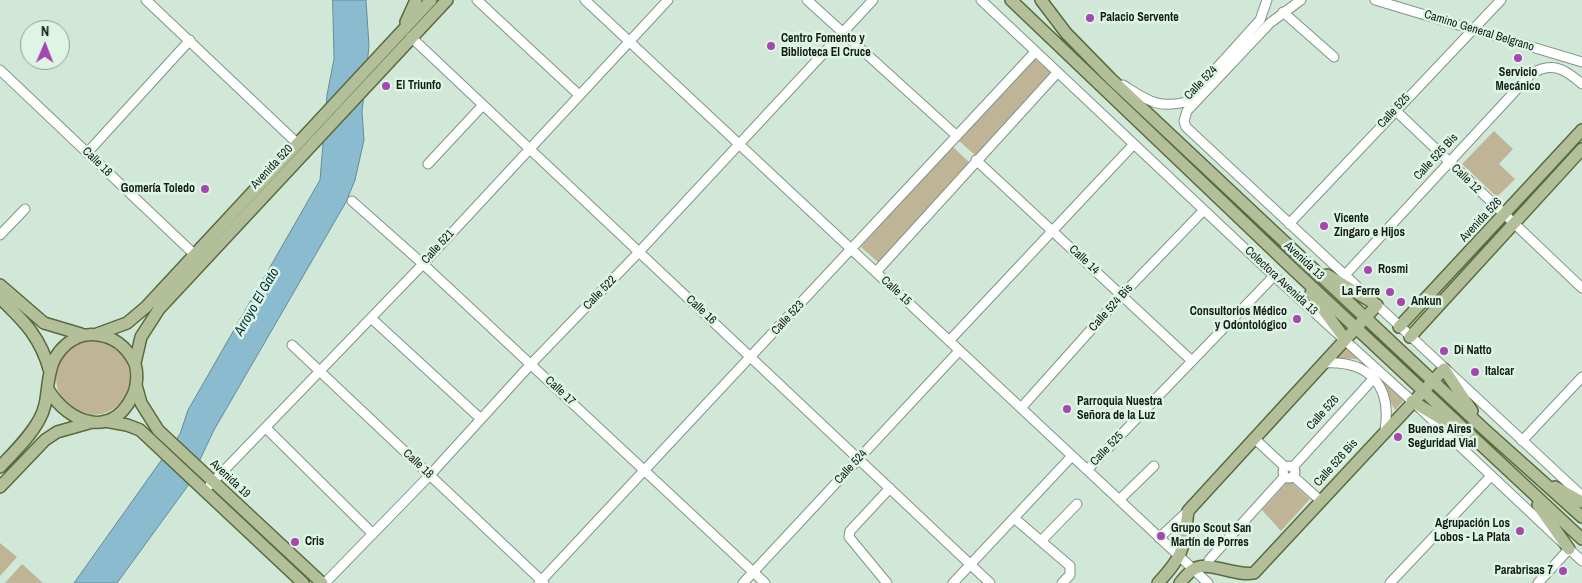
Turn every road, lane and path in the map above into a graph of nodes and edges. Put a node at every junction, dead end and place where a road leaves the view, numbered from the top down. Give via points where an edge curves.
1 (146, 0) edge
2 (416, 0) edge
3 (431, 0) edge
4 (447, 0) edge
5 (477, 0) edge
6 (584, 0) edge
7 (668, 0) edge
8 (807, 0) edge
9 (873, 0) edge
10 (981, 0) edge
11 (1011, 0) edge
12 (1041, 0) edge
13 (1267, 0) edge
14 (1301, 0) edge
15 (1375, 0) edge
16 (1502, 0) edge
17 (1283, 12) junction
18 (1473, 30) junction
19 (842, 32) junction
20 (407, 34) junction
21 (190, 40) junction
22 (629, 42) junction
23 (1035, 52) junction
24 (1334, 57) dead end
25 (1582, 62) edge
26 (0, 70) edge
27 (373, 70) junction
28 (1057, 73) junction
29 (1110, 78) junction
30 (1582, 84) edge
31 (578, 94) junction
32 (483, 105) junction
33 (1395, 110) junction
34 (1582, 130) edge
35 (957, 136) junction
36 (298, 144) junction
37 (738, 144) junction
38 (1134, 144) junction
39 (529, 148) junction
40 (1582, 149) edge
41 (87, 153) junction
42 (976, 160) junction
43 (1450, 163) junction
44 (428, 164) dead end
45 (352, 201) dead end
46 (25, 208) dead end
47 (1204, 210) junction
48 (1504, 215) junction
49 (1289, 224) junction
50 (1513, 224) junction
51 (1053, 230) junction
52 (0, 235) edge
53 (852, 250) junction
54 (639, 252) junction
55 (194, 254) junction
56 (1304, 262) junction
57 (423, 264) junction
58 (876, 272) junction
59 (1295, 272) junction
60 (1345, 274) junction
61 (1274, 276) junction
62 (0, 285) edge
63 (1582, 288) edge
64 (1122, 295) junction
65 (0, 298) edge
66 (1377, 305) junction
67 (1366, 317) junction
68 (371, 318) junction
69 (1400, 327) junction
70 (1356, 328) junction
71 (81, 334) junction
72 (97, 334) junction
73 (1410, 337) junction
74 (1345, 339) junction
75 (949, 341) junction
76 (292, 345) dead end
77 (959, 351) junction
78 (751, 358) junction
79 (1192, 361) junction
80 (135, 363) junction
81 (1323, 363) junction
82 (530, 364) junction
83 (1444, 370) junction
84 (50, 372) junction
85 (320, 372) junction
86 (1582, 377) edge
87 (1374, 378) junction
88 (1433, 381) junction
89 (136, 384) junction
90 (1423, 390) junction
91 (49, 391) junction
92 (1412, 401) junction
93 (1021, 408) junction
94 (481, 419) junction
95 (105, 421) junction
96 (89, 422) junction
97 (266, 428) junction
98 (1484, 429) junction
99 (1385, 430) junction
100 (1255, 439) junction
101 (1522, 441) junction
102 (1480, 443) junction
103 (1072, 456) junction
104 (859, 459) junction
105 (1154, 466) dead end
106 (0, 467) edge
107 (645, 470) junction
108 (1087, 470) junction
109 (1289, 472) junction
110 (430, 475) junction
111 (1491, 476) junction
112 (1536, 476) junction
113 (0, 487) edge
114 (209, 487) junction
115 (890, 488) junction
116 (1527, 490) junction
117 (1582, 496) edge
118 (1119, 500) junction
119 (1321, 501) junction
120 (1582, 502) edge
121 (1077, 504) dead end
122 (1188, 511) junction
123 (1582, 517) edge
124 (1014, 518) junction
125 (373, 534) junction
126 (1160, 538) junction
127 (1582, 539) edge
128 (1041, 541) junction
129 (1569, 549) junction
130 (1180, 557) junction
131 (1582, 561) edge
132 (970, 564) junction
133 (1209, 567) junction
134 (1193, 569) junction
135 (753, 572) junction
136 (1246, 579) edge
137 (542, 582) edge
138 (303, 583) edge
139 (324, 583) edge
140 (743, 583) edge
141 (765, 583) edge
142 (887, 583) edge
143 (953, 583) edge
144 (990, 583) edge
145 (1062, 583) edge
146 (1158, 583) edge
147 (1180, 583) edge
148 (1208, 583) edge
149 (1390, 583) edge
150 (1538, 583) edge

1 - 21 street
2 - 20 main road
3 - 20 main road, Avenida 520
4 - 20 main road, Avenida 520
5 - 31 street
6 - 22 street, Calle 15
7 - 22 street, Calle 521
8 - 19 street
9 - 19 street, Calle 522
10 - 23 street, Colectora Avenida 13
11 - 59 main road, Avenida 13
12 - 29 main road, Avenida 13 via 1066,33
13 - 29 street, Calle 524 via 1260,20 1186,102 1169,106 1150,102
14 - 17 street, Calle 524
15 - 18 street, Camino General Belgrano
16 - 18 street, Calle 525
17 - 24 street
17 - 49 street, Calle 524 via 1187,111 1184,121 1188,130
18 - 25 street, Camino General Belgrano
18 - 33 street, Calle 525
19 - 35 street
19 - 37 street, Calle 522
20 - 27 main road, Avenida 520
20 - 32 street, Calle 16
21 - 36 street
21 - 41 street
22 - 31 street, Calle 521
22 - 37 street, Calle 15
23 - 28 street, Colectora Avenida 13
23 - 35 street, Calle 523
26 - 41 street, Calle 18
27 - 36 main road, Avenida 520
27 - 80 main road, Avenida 520 via 321,134 159,309 141,337
28 - 38 street, Colectora Avenida 13
28 - 42 street
29 - 56 main road, Avenida 13
30 - 43 street, Calle 525 Bis via 1564,70 1552,66 1531,74
31 - 39 street, Calle 521
32 - 39 street, Calle 16
32 - 44 street
33 - 43 street, Calle 12
33 - 49 street, Calle 525
34 - 48 main road, Avenida 526
35 - 53 street, Calle 523
36 - 55 main road, Avenida 520
37 - 53 street, Calle 15
37 - 54 street, Calle 522
38 - 47 street, Colectora Avenida 13
38 - 51 street
39 - 54 street, Calle 16
39 - 57 street, Calle 521
40 - 50 main road
41 - 55 street, Calle 18
42 - 51 street, Calle 14
42 - 58 street
43 - 48 street, Calle 12
43 - 60 street, Calle 525 Bis
45 - 57 street, Calle 17
46 - 52 street
47 - 61 street, Colectora Avenida 13
47 - 64 street, Calle 524 Bis
48 - 50 street, Calle 12
48 - 69 main road, Avenida 526
49 - 60 street
50 - 63 street, Calle 12
50 - 73 main road
51 - 64 street, Calle 14
51 - 75 street
53 - 58 street, Calle 15
53 - 78 street, Calle 523
54 - 78 street, Calle 16
54 - 82 street, Calle 522
55 - 72 main road, Avenida 520 via 146,307 115,328
56 - 66 main road
56 - 67 main road, Avenida 13
57 - 68 street, Calle 521
57 - 82 street, Calle 17
58 - 75 street, Calle 15
59 - 70 main road, Avenida 13
59 - 74 main road
60 - 66 street
61 - 74 street, Colectora Avenida 13
61 - 79 street, Calle 525
62 - 71 main road via 44,323
64 - 79 street, Calle 14
64 - 93 street, Calle 524 Bis
65 - 84 main road via 26,322 39,341
66 - 67 main road
66 - 69 street
67 - 70 main road
67 - 88 main road, Avenida 13
68 - 85 street, Calle 521
68 - 94 street
69 - 73 street
70 - 74 main road
70 - 90 main road, Avenida 13
71 - 72 main road
71 - 84 main road via 56,356
72 - 80 main road via 120,344
73 - 83 street
74 - 81 main road
74 - 92 street, Colectora Avenida 13
75 - 77 street, Calle 15
76 - 85 street, Calle 18
77 - 93 street, Calle 15
77 - 104 street, Calle 524
78 - 104 street, Calle 16
78 - 107 street, Calle 523
79 - 108 street, Calle 525
80 - 89 main road
81 - 87 street via 1352,364
81 - 100 main road
82 - 94 street, Calle 522
82 - 107 street, Calle 17
83 - 88 main road, Calle 526 Bis
83 - 98 main road
83 - 101 street
84 - 91 main road
85 - 97 street, Calle 521
85 - 110 street, Calle 18
86 - 101 street
87 - 99 street via 1387,404
87 - 109 street, Calle 526
88 - 90 main road, Calle 526 Bis
88 - 98 main road, Avenida 13
89 - 95 main road via 126,407
89 - 114 main road, Avenida 19 via 150,420 200,470
90 - 92 main road, Calle 526 Bis
90 - 102 main road, Avenida 13
91 - 96 main road via 58,406 72,417
91 - 106 main road via 40,419
92 - 99 main road, Calle 526 Bis
92 - 102 main road
92 - 111 street, Colectora Avenida 13
93 - 103 street, Calle 15
94 - 110 street, Calle 522
95 - 96 main road
95 - 114 main road, Avenida 19 via 140,430 192,479
96 - 113 main road via 57,432 46,440
97 - 114 street, Calle 521
97 - 125 street
98 - 112 main road, Avenida 13
99 - 119 main road, Calle 526 Bis
100 - 109 street
100 - 122 main road
101 - 117 street
102 - 116 main road, Avenida 13
103 - 108 street, Calle 15
103 - 124 street, Calle 525
104 - 115 street, Calle 16
104 - 135 street, Calle 524
105 - 118 street
107 - 135 street, Calle 17
107 - 137 street, Calle 523
108 - 118 street, Calle 15
109 - 119 street
109 - 133 street, Calle 526 via 1209,560
110 - 125 street, Calle 522
110 - 137 street, Calle 18
111 - 129 street, Colectora Avenida 13
111 - 149 street
112 - 120 main road
112 - 123 main road, Avenida 13
114 - 138 main road, Avenida 19
114 - 139 main road, Avenida 19
115 - 132 street, Calle 16
115 - 142 street via 850,531 849,537
116 - 127 main road, Avenida 13
116 - 129 main road
118 - 126 street, Calle 15
119 - 136 main road, Calle 526 Bis
121 - 128 street
122 - 126 street
122 - 130 main road
124 - 128 street
124 - 132 street, Calle 525
125 - 139 street, Calle 522
126 - 130 street, Calle 15
128 - 145 street via 1070,566 1070,574
129 - 131 street, Colectora Avenida 13
129 - 150 street
130 - 134 street, Calle 15
130 - 146 main road
132 - 143 street, Calle 525
132 - 144 street, Calle 16
133 - 134 main road, Calle 526 Bis
133 - 136 main road, Calle 526 Bis
134 - 147 main road
134 - 148 street, Calle 15
135 - 140 street, Calle 524
135 - 141 street, Calle 17

